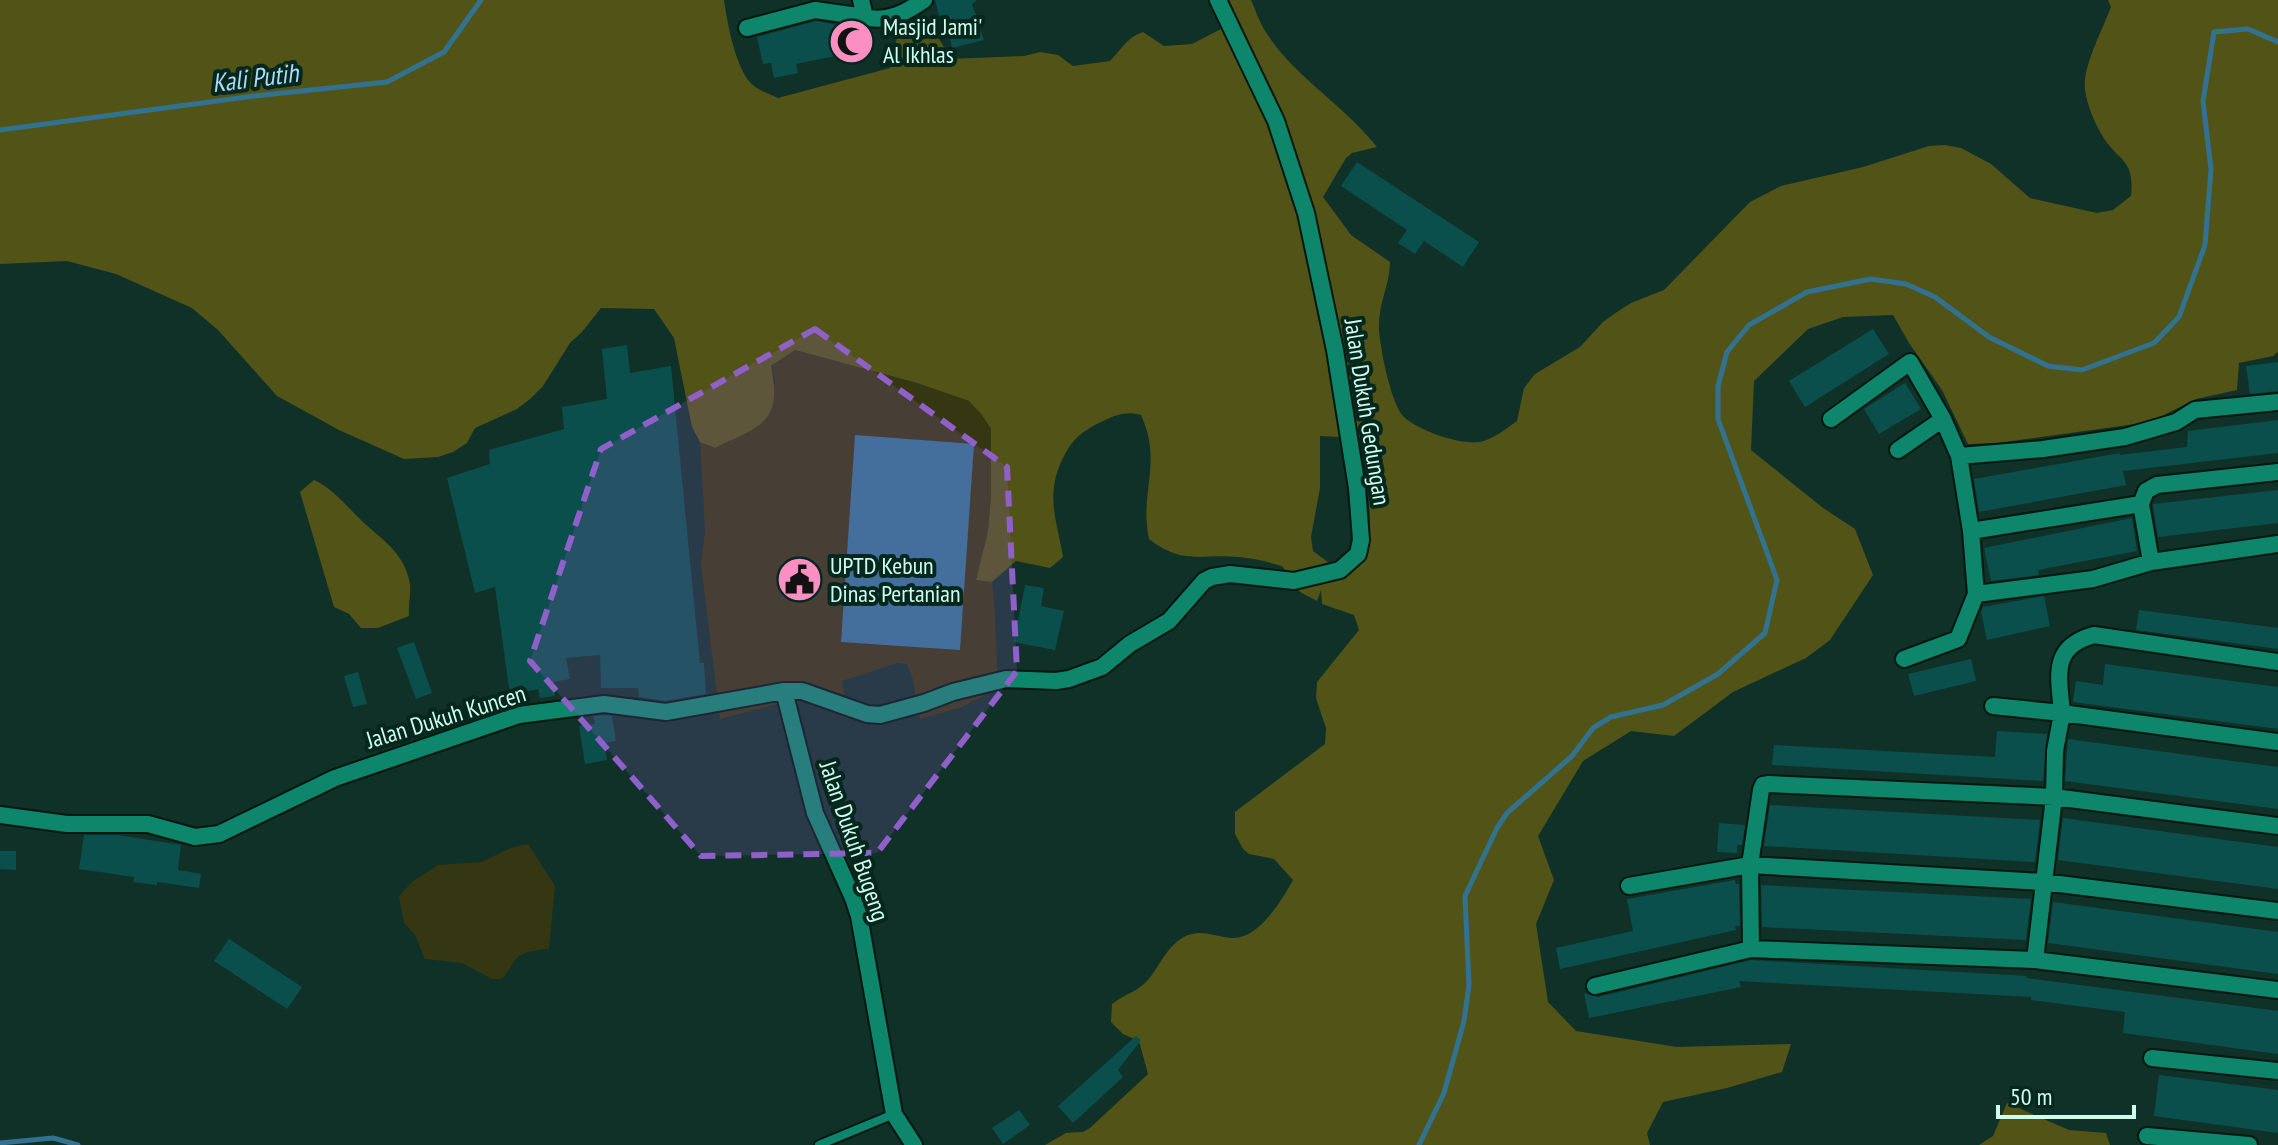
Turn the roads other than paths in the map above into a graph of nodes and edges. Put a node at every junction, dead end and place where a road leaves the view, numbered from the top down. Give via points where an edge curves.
1 (861, 0) edge
2 (924, 0) edge
3 (1218, 0) edge
4 (865, 17) junction
5 (747, 28) dead end
6 (2278, 402) edge
7 (1831, 419) dead end
8 (1943, 419) junction
9 (1898, 450) dead end
10 (1959, 456) junction
11 (2278, 472) edge
12 (2141, 504) junction
13 (1971, 531) junction
14 (2278, 544) edge
15 (2151, 562) junction
16 (1976, 594) junction
17 (1904, 659) dead end
18 (2278, 662) edge
19 (1102, 667) joint
20 (784, 691) junction
21 (1993, 706) dead end
22 (2062, 713) junction
23 (2278, 742) edge
24 (2054, 797) junction
25 (0, 815) edge
26 (2278, 826) edge
27 (1750, 865) junction
28 (2043, 882) junction
29 (1629, 886) dead end
30 (2278, 911) edge
31 (1751, 949) junction
32 (2035, 960) junction
33 (1595, 986) dead end
34 (2278, 990) edge
35 (2152, 1058) dead end
36 (2278, 1071) edge
37 (894, 1114) junction
38 (2147, 1136) dead end
39 (819, 1145) edge
40 (914, 1145) edge
41 (2249, 1145) edge

1 - 4 street
2 - 4 street via 897,15
3 - 19 street, Jalan Dukuh Gedungan via 1276,121 1306,213 1335,350 1361,540 1351,563 1321,575 1294,581 1219,575 1204,581 1169,621
4 - 5 street via 815,10
6 - 10 street via 2195,410 2176,422 2125,437
7 - 8 street via 1910,362
8 - 9 street
8 - 10 street
10 - 13 street
11 - 12 street via 2157,485 2146,491
12 - 13 street
12 - 15 street
13 - 16 street
14 - 15 street
15 - 16 street via 2093,579
16 - 17 street via 1958,639
18 - 22 street via 2094,635 2062,654
19 - 20 street, Jalan Dukuh Kuncen via 1056,681 1006,679 880,715 802,691
20 - 25 street, Jalan Dukuh Kuncen via 666,712 604,704 519,715 335,778 207,837 148,824 67,824
20 - 37 street, Jalan Dukuh Bugeng via 815,813 859,916
21 - 22 street
22 - 23 street
22 - 24 street
24 - 26 street
24 - 27 street via 1763,785
24 - 28 street
27 - 28 street
27 - 29 street
27 - 31 street
28 - 30 street
28 - 32 street
31 - 32 street
31 - 33 street
32 - 34 street
35 - 36 street
37 - 39 lane
37 - 40 street, Jalan Dukuh Bugeng
38 - 41 street

